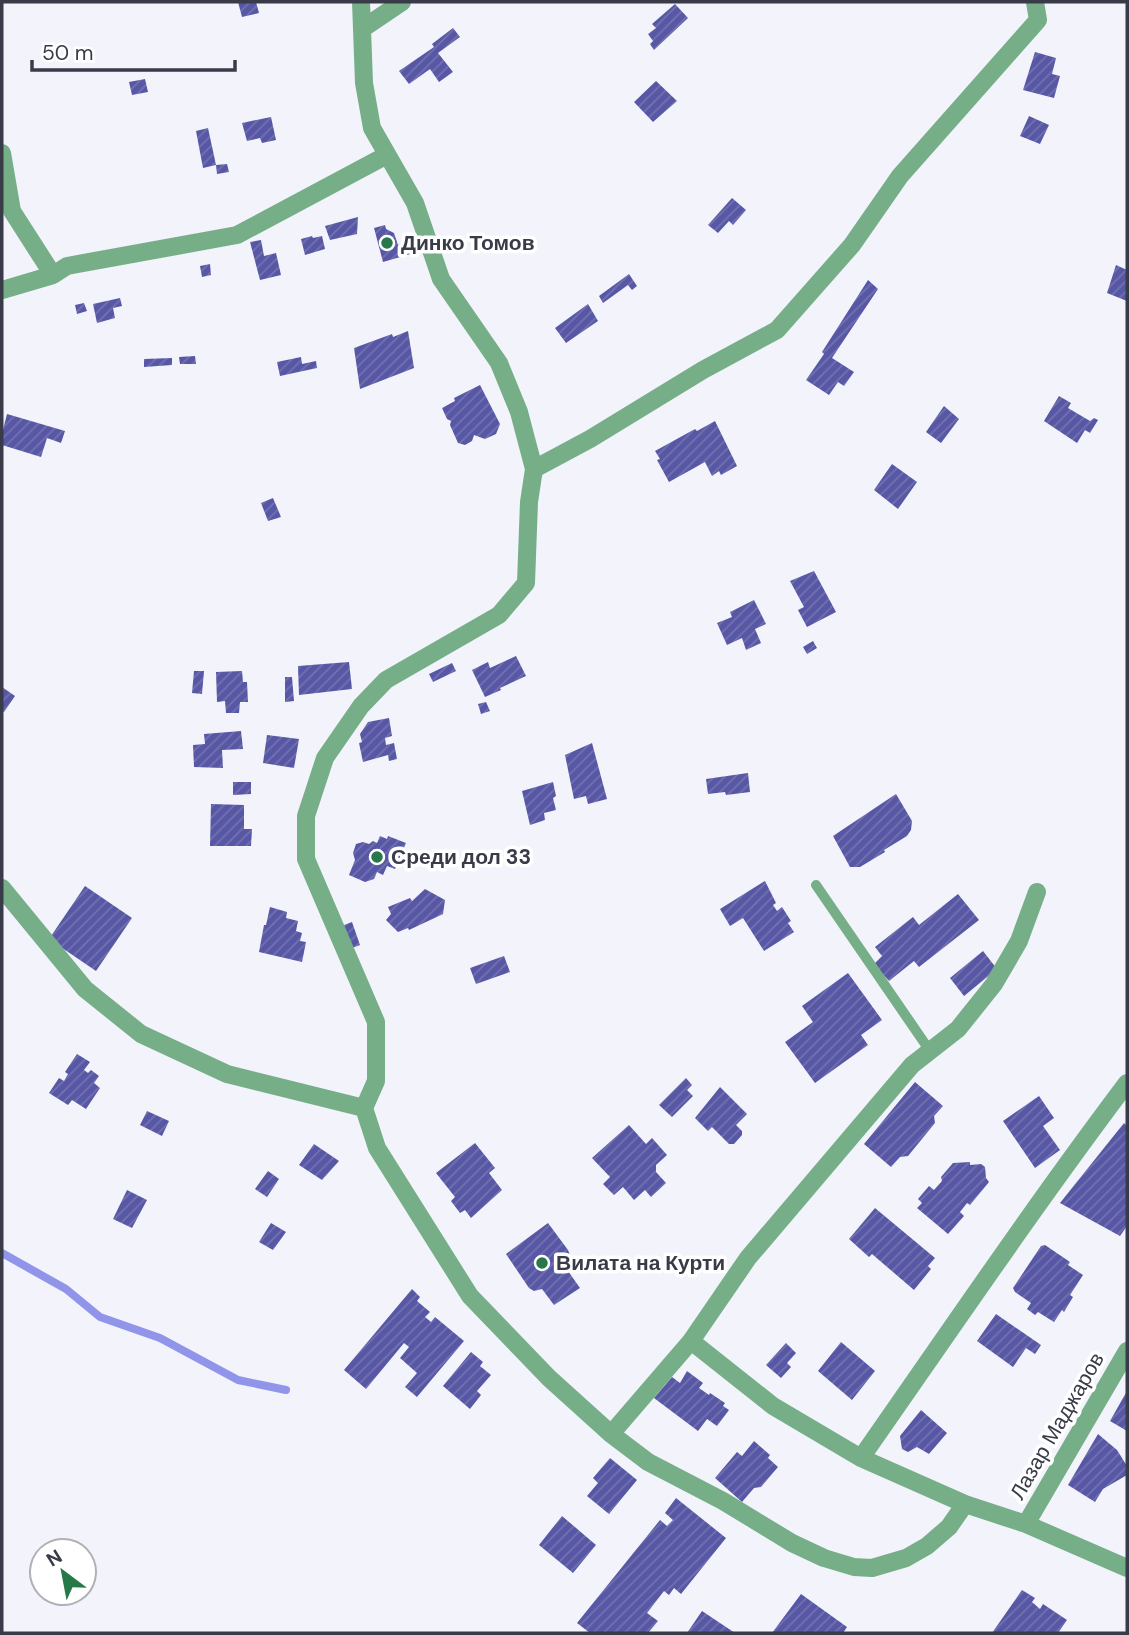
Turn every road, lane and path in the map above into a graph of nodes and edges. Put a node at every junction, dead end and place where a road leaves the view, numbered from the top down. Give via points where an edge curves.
1 (361, 2) edge
2 (402, 2) edge
3 (1035, 2) edge
4 (362, 29) junction
5 (2, 153) edge
6 (387, 155) junction
7 (53, 275) junction
8 (2, 290) edge
9 (534, 468) junction
10 (816, 885) dead end
11 (2, 888) edge
12 (1037, 892) dead end
13 (930, 1051) junction
14 (1127, 1083) edge
15 (364, 1108) junction
16 (691, 1341) junction
17 (1127, 1352) edge
18 (611, 1434) junction
19 (861, 1458) junction
20 (965, 1504) junction
21 (1026, 1524) junction
22 (1127, 1567) edge

1 - 4 street
2 - 4 street
3 - 9 street via 1038,20 900,176 852,246 777,330
4 - 6 street via 372,128
5 - 7 street via 12,211
6 - 7 street via 237,235 67,266
6 - 9 street via 415,203 441,279 499,363
7 - 8 street
9 - 15 street via 526,583 499,615 386,680 369,697 325,758 306,816 306,859 376,1022 376,1081
10 - 13 lane
11 - 15 street via 85,989 141,1034 227,1074
12 - 13 street via 1019,941 994,984 958,1029
13 - 16 street via 912,1065 748,1258
14 - 19 street
15 - 18 street via 377,1149 470,1296
16 - 18 street
16 - 19 street via 774,1406
17 - 21 street, Лазар Маджаров
18 - 20 street via 648,1462 792,1543 854,1567 880,1566 917,1552 949,1527
19 - 20 street
20 - 21 street
21 - 22 street

